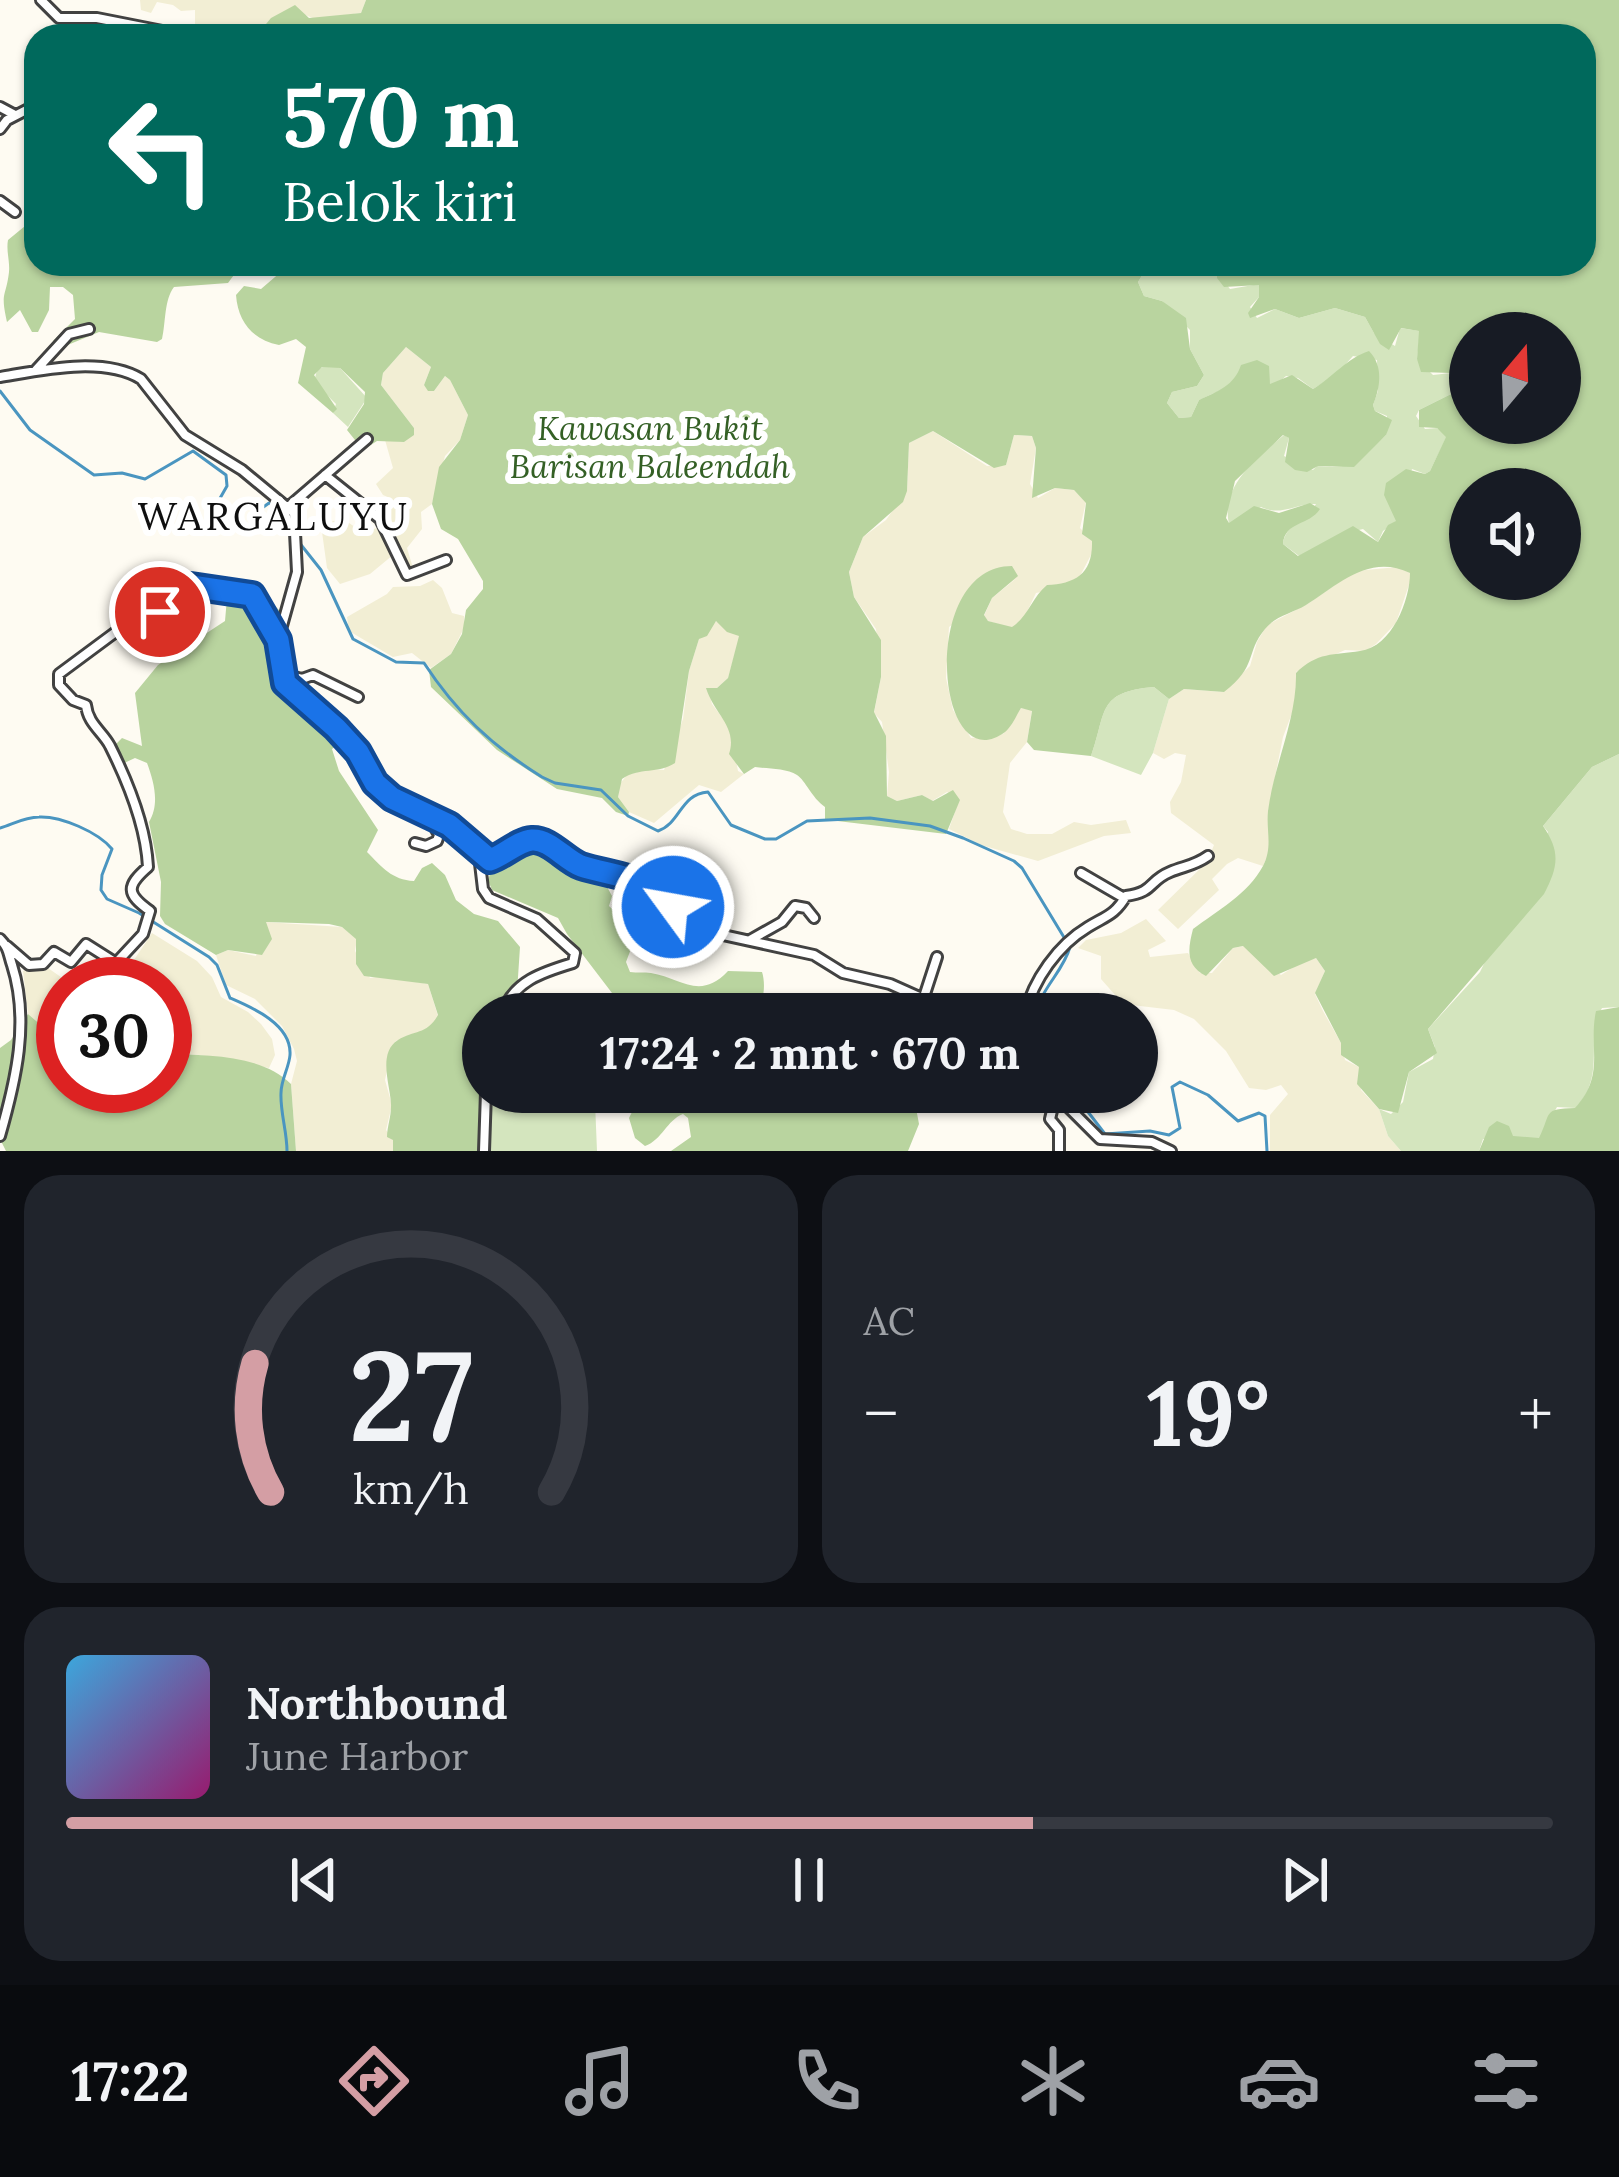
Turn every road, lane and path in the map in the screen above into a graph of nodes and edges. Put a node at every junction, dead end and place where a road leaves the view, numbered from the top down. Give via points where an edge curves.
1 (40, 0) edge
2 (115, 22) joint
3 (126, 24) edge
4 (0, 107) edge
5 (24, 112) edge
6 (17, 116) junction
7 (0, 129) edge
8 (0, 201) edge
9 (15, 212) dead end
10 (89, 329) dead end
11 (34, 371) junction
12 (0, 376) edge
13 (368, 439) dead end
14 (325, 475) junction
15 (287, 508) junction
16 (446, 560) dead end
17 (278, 640) junction
18 (281, 673) junction
19 (358, 697) dead end
20 (429, 817) junction
21 (415, 842) dead end
22 (478, 854) junction
23 (1208, 856) dead end
24 (1082, 873) dead end
25 (1124, 898) junction
26 (814, 918) dead end
27 (749, 940) junction
28 (4, 942) edge
29 (937, 957) dead end
30 (515, 993) edge
31 (909, 993) edge
32 (925, 993) edge
33 (1034, 993) edge
34 (485, 1113) edge
35 (1051, 1113) edge
36 (1075, 1113) edge
37 (0, 1136) edge
38 (484, 1151) edge
39 (1059, 1151) edge
40 (1172, 1151) edge

1 - 2 street via 59,18
2 - 3 street
4 - 6 street
5 - 6 street
6 - 7 street
8 - 9 street
10 - 11 street via 69,334
11 - 12 street
11 - 15 street via 131,373 185,435
13 - 14 street
14 - 15 street
14 - 16 street via 380,519 407,575
15 - 17 street via 297,572
17 - 18 street
17 - 28 street via 252,595 191,586 130,636 117,631 58,677 108,740 138,810 148,868 131,887 150,911 137,942 116,962 86,944 70,962 53,952 29,965
18 - 19 street via 313,675
18 - 20 street via 358,752 375,783
20 - 21 street via 439,838 430,846
20 - 22 street
22 - 27 street via 494,860 540,842 656,890 691,928
22 - 30 street via 489,898 537,919 575,953 573,963
23 - 25 street
24 - 25 street
25 - 33 street via 1112,916 1066,945
26 - 27 street via 795,906
27 - 31 street via 814,955
28 - 37 street via 23,1011
29 - 32 street
34 - 38 street
35 - 39 street
36 - 40 street via 1100,1139

